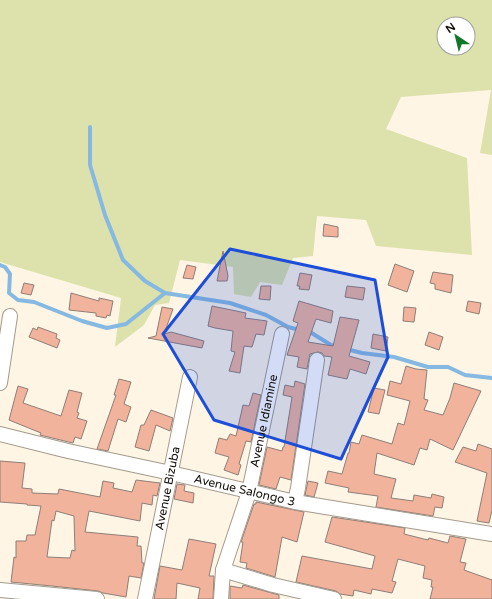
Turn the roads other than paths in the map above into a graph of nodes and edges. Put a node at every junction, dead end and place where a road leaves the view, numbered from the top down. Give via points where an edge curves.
1 (10, 316) dead end
2 (282, 334) dead end
3 (317, 360) dead end
4 (190, 377) dead end
5 (0, 383) edge
6 (0, 434) edge
7 (171, 473) junction
8 (249, 492) junction
9 (295, 502) junction
10 (492, 534) edge
11 (223, 570) junction
12 (0, 590) edge
13 (97, 599) edge
14 (145, 599) edge
15 (221, 599) edge
16 (334, 599) edge

1 - 5 street
2 - 8 street, Avenue Idiamine
3 - 9 street
4 - 7 street, Avenue Bizuba
6 - 7 street, Avenue Salongo 3
7 - 8 street, Avenue Salongo 3
7 - 14 street, Avenue Bizuba
8 - 9 street, Avenue Salongo 3
8 - 11 street, Avenue Idiamine
9 - 10 street, Avenue Salongo 3
11 - 15 street, Avenue Idiamine
11 - 16 street
12 - 13 street

